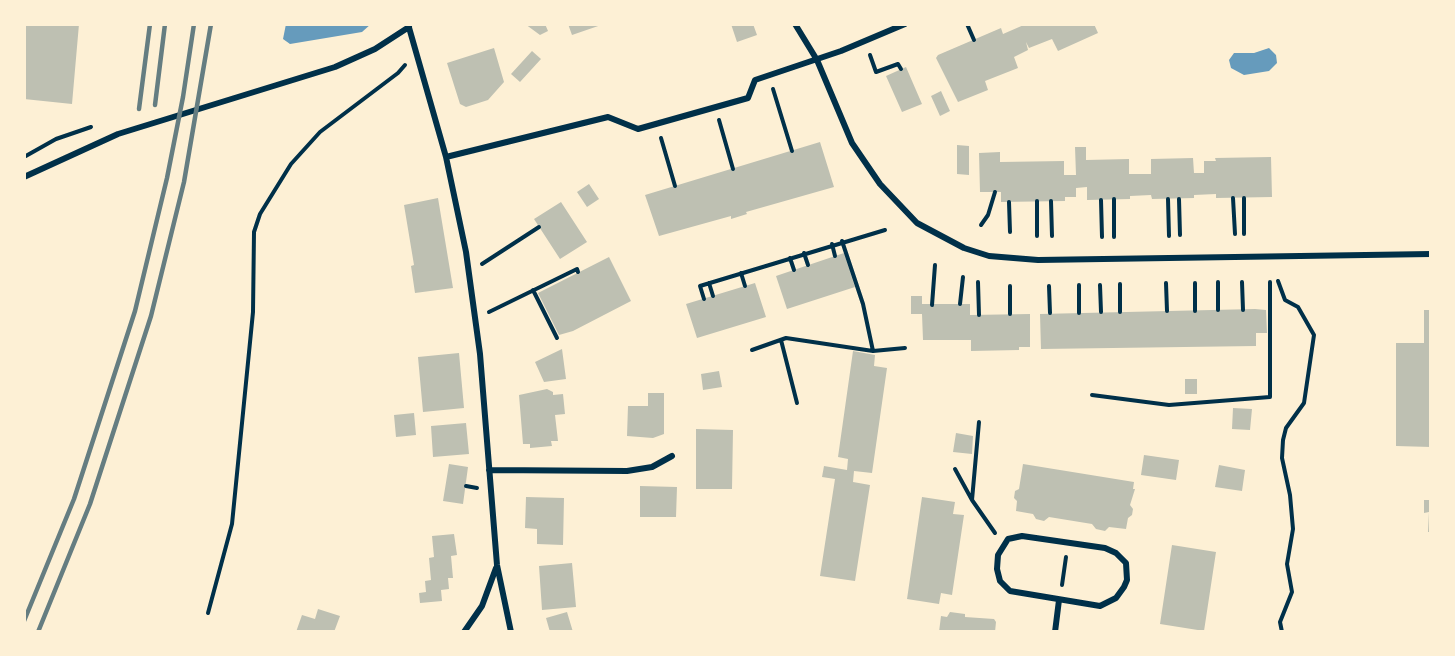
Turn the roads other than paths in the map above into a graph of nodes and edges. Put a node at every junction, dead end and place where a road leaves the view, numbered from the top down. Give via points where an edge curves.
1 (795, 24) edge
2 (905, 24) edge
3 (408, 26) edge
4 (817, 60) junction
5 (446, 157) junction
6 (24, 177) edge
7 (1431, 254) edge
8 (672, 456) dead end
9 (489, 470) junction
10 (497, 565) junction
11 (1059, 600) junction
12 (464, 632) edge
13 (511, 632) edge
14 (1055, 632) edge

1 - 4 street
2 - 4 street
3 - 5 street
3 - 6 street via 375,49 334,67 118,134
4 - 5 street via 755,80 748,98 638,129 608,117
4 - 7 street via 852,143 880,184 905,212 940,236 989,256 1011,260 1102,260
5 - 9 street via 469,272
8 - 9 street via 652,467 627,471
9 - 10 street
10 - 12 street via 486,596
10 - 13 street
11 - 11 street via 1106,604 1116,598 1127,580 1125,563 1105,548 1022,536 1008,539 997,569 1000,581 1010,591
11 - 14 street

